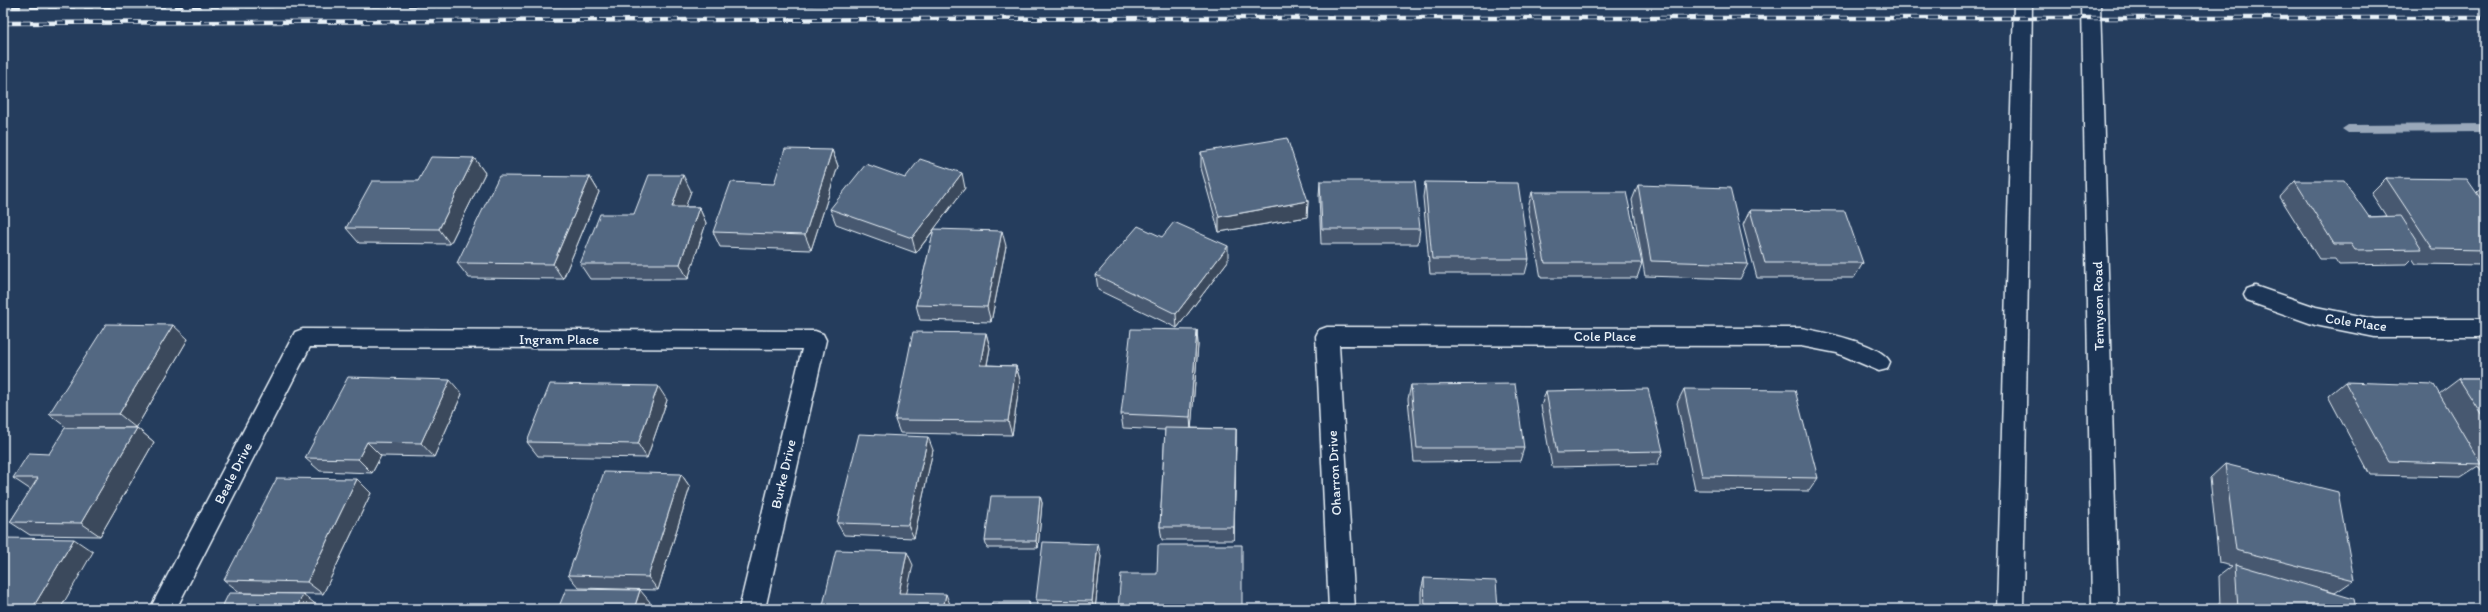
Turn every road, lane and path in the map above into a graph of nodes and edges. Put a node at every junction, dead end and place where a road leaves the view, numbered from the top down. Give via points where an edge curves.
1 (2023, 3) edge
2 (2091, 3) edge
3 (2255, 295) dead end
4 (2485, 328) edge
5 (1327, 336) joint
6 (303, 338) joint
7 (815, 340) joint
8 (1879, 362) dead end
9 (163, 609) edge
10 (752, 609) edge
11 (1342, 609) edge
12 (2010, 609) edge
13 (2105, 609) edge

1 - 12 street
2 - 13 street, Tennyson Road
3 - 4 street, Cole Place via 2315,316 2375,328
5 - 8 street, Cole Place via 1801,337 1841,345
5 - 11 street, Oharron Drive
6 - 7 street, Ingram Place
6 - 9 street, Beale Drive
7 - 10 street, Burke Drive

